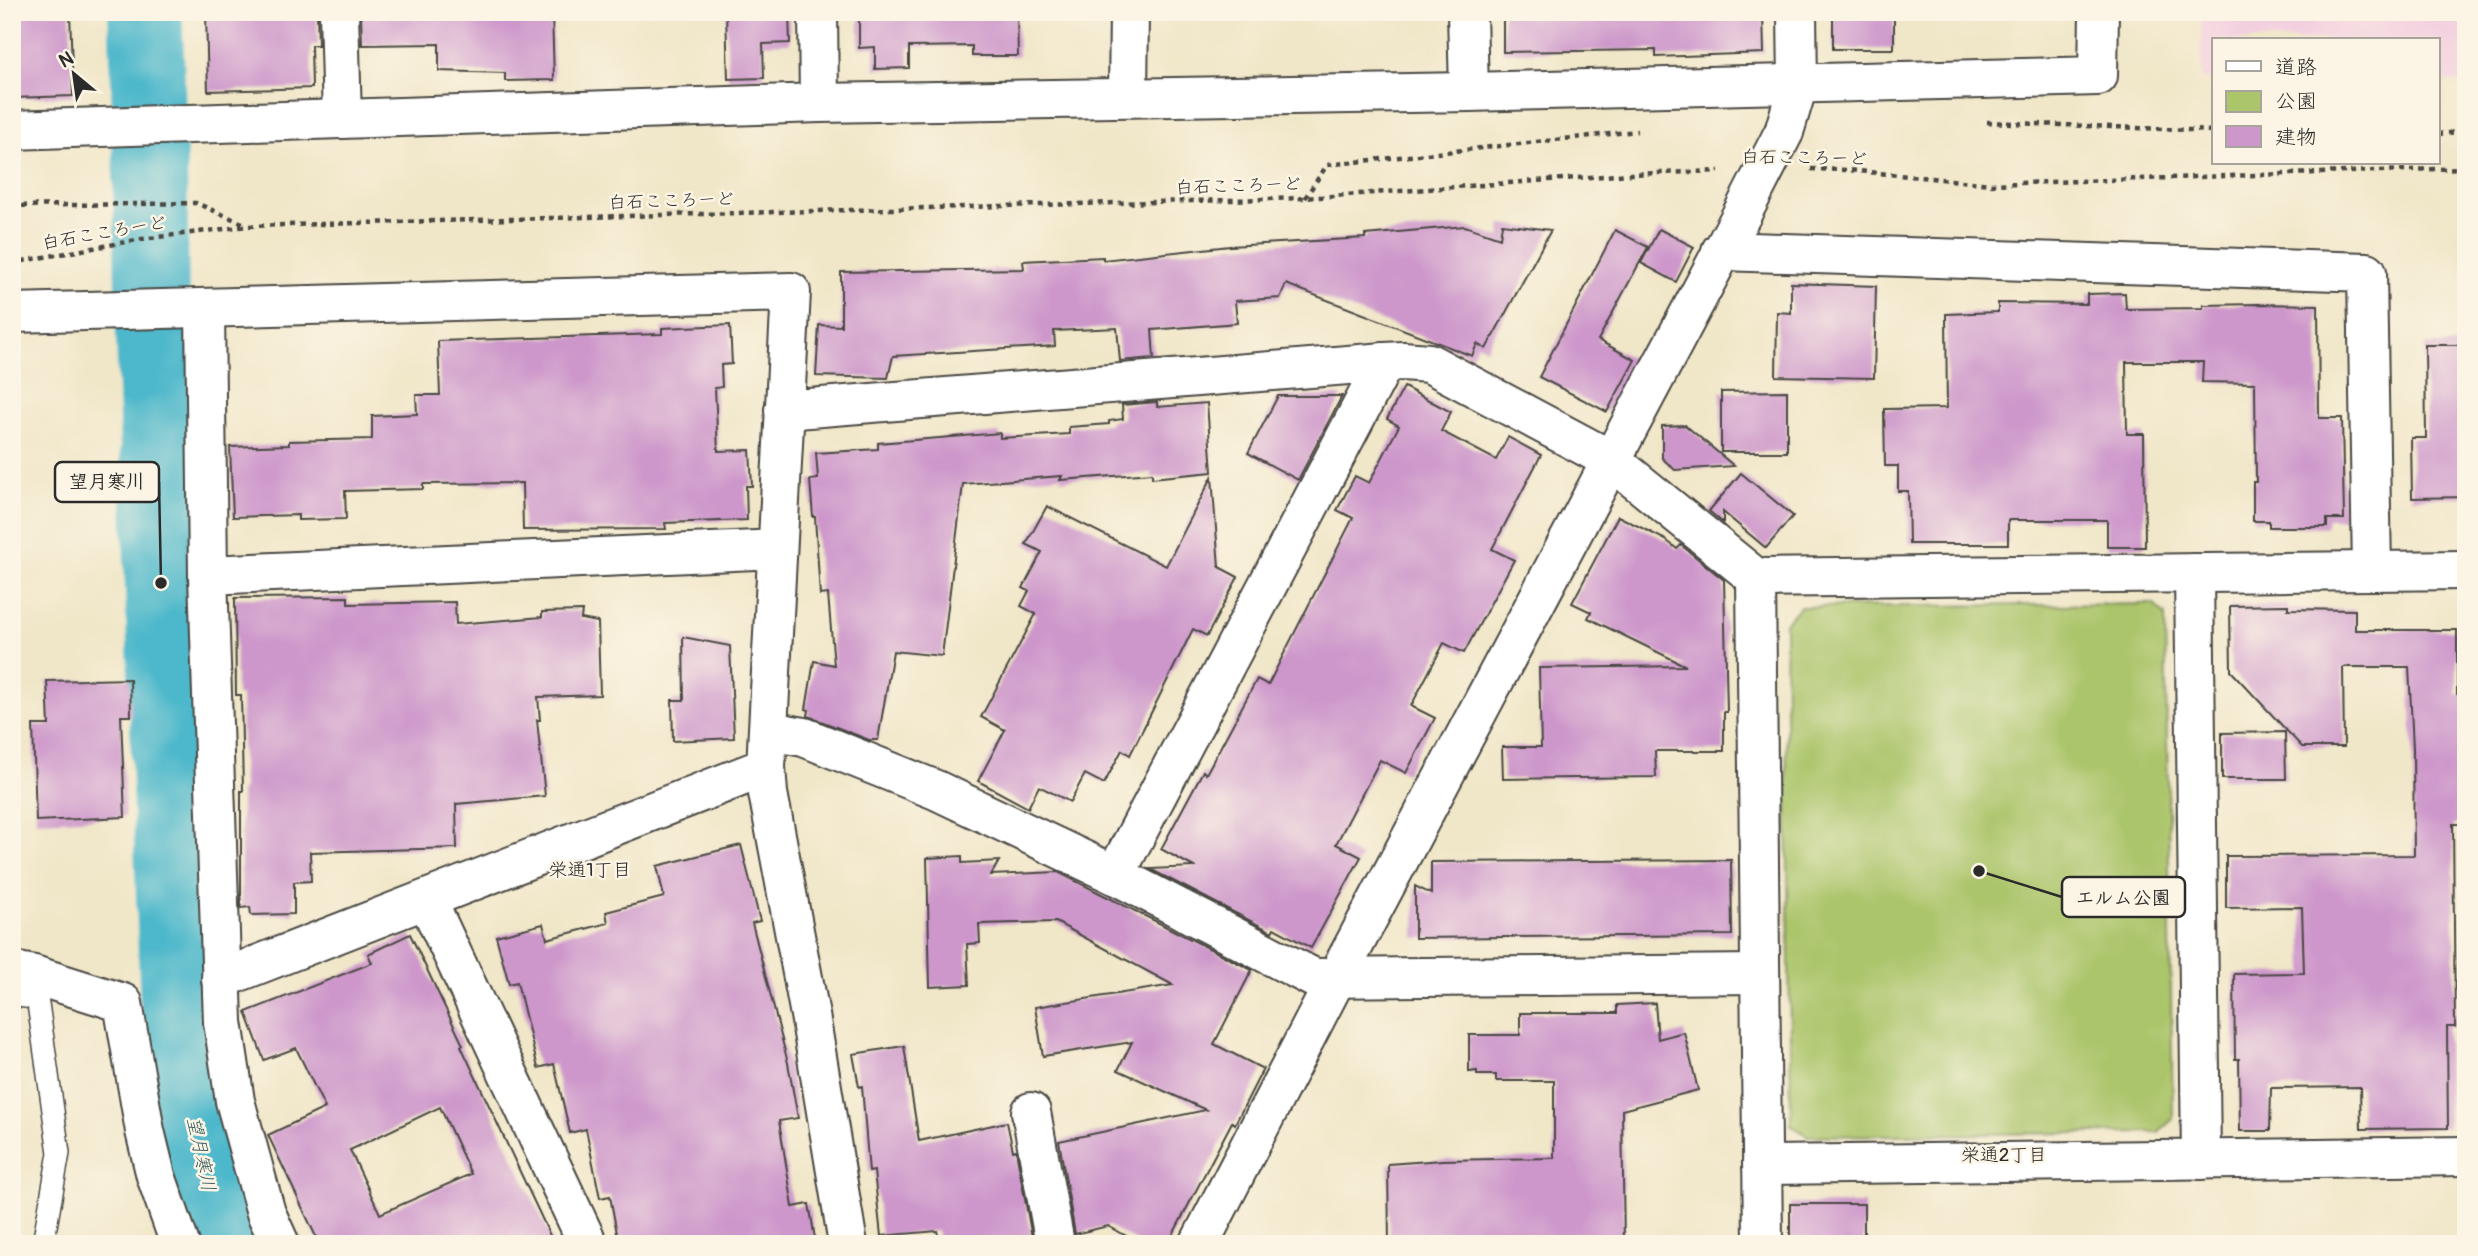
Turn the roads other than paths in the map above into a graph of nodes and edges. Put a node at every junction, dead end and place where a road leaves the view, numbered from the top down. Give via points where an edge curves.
1 (340, 12) edge
2 (818, 12) edge
3 (1129, 12) edge
4 (1467, 12) edge
5 (1797, 12) edge
6 (2099, 12) edge
7 (1798, 85) junction
8 (1469, 92) junction
9 (1128, 96) junction
10 (819, 103) junction
11 (342, 119) junction
12 (12, 130) edge
13 (1721, 251) junction
14 (193, 308) junction
15 (12, 313) edge
16 (1385, 362) junction
17 (784, 410) junction
18 (1611, 460) junction
19 (776, 549) junction
20 (2466, 570) edge
21 (2372, 571) junction
22 (2194, 573) junction
23 (208, 575) junction
24 (1756, 578) junction
25 (767, 749) junction
26 (1115, 875) junction
27 (427, 900) junction
28 (1760, 974) junction
29 (221, 979) junction
30 (1336, 979) junction
31 (24, 985) edge
32 (1031, 1112) dead end
33 (2466, 1156) edge
34 (2201, 1160) junction
35 (1762, 1165) junction
36 (43, 1244) edge
37 (180, 1244) edge
38 (281, 1244) edge
39 (588, 1244) edge
40 (848, 1244) edge
41 (1055, 1244) edge
42 (1199, 1244) edge
43 (1763, 1244) edge

1 - 11 street
2 - 10 street
3 - 9 street
4 - 8 street
5 - 7 street
6 - 7 street via 2098,76
7 - 8 street
7 - 13 street, bridge via 1784,131
8 - 9 street
9 - 10 street
10 - 11 street
11 - 12 street
13 - 18 street
13 - 21 street via 2367,272
14 - 15 street
14 - 17 street via 790,292
14 - 23 street
16 - 17 street
16 - 18 street via 1429,363
16 - 26 street
17 - 19 street
18 - 24 street
18 - 30 street
19 - 23 street
19 - 25 street
20 - 21 street
21 - 22 street
22 - 24 street
22 - 34 street
23 - 29 street
24 - 28 street
25 - 26 street via 804,737 936,790
25 - 27 street
25 - 40 street via 768,793
26 - 30 street via 1314,978
27 - 29 street
27 - 39 street
28 - 30 street
28 - 35 street
29 - 38 street via 235,1101 266,1213
30 - 42 street
31 - 36 lane via 59,1153
31 - 37 street via 122,1003 153,1165
32 - 41 street
33 - 34 street
34 - 35 street
35 - 43 street

